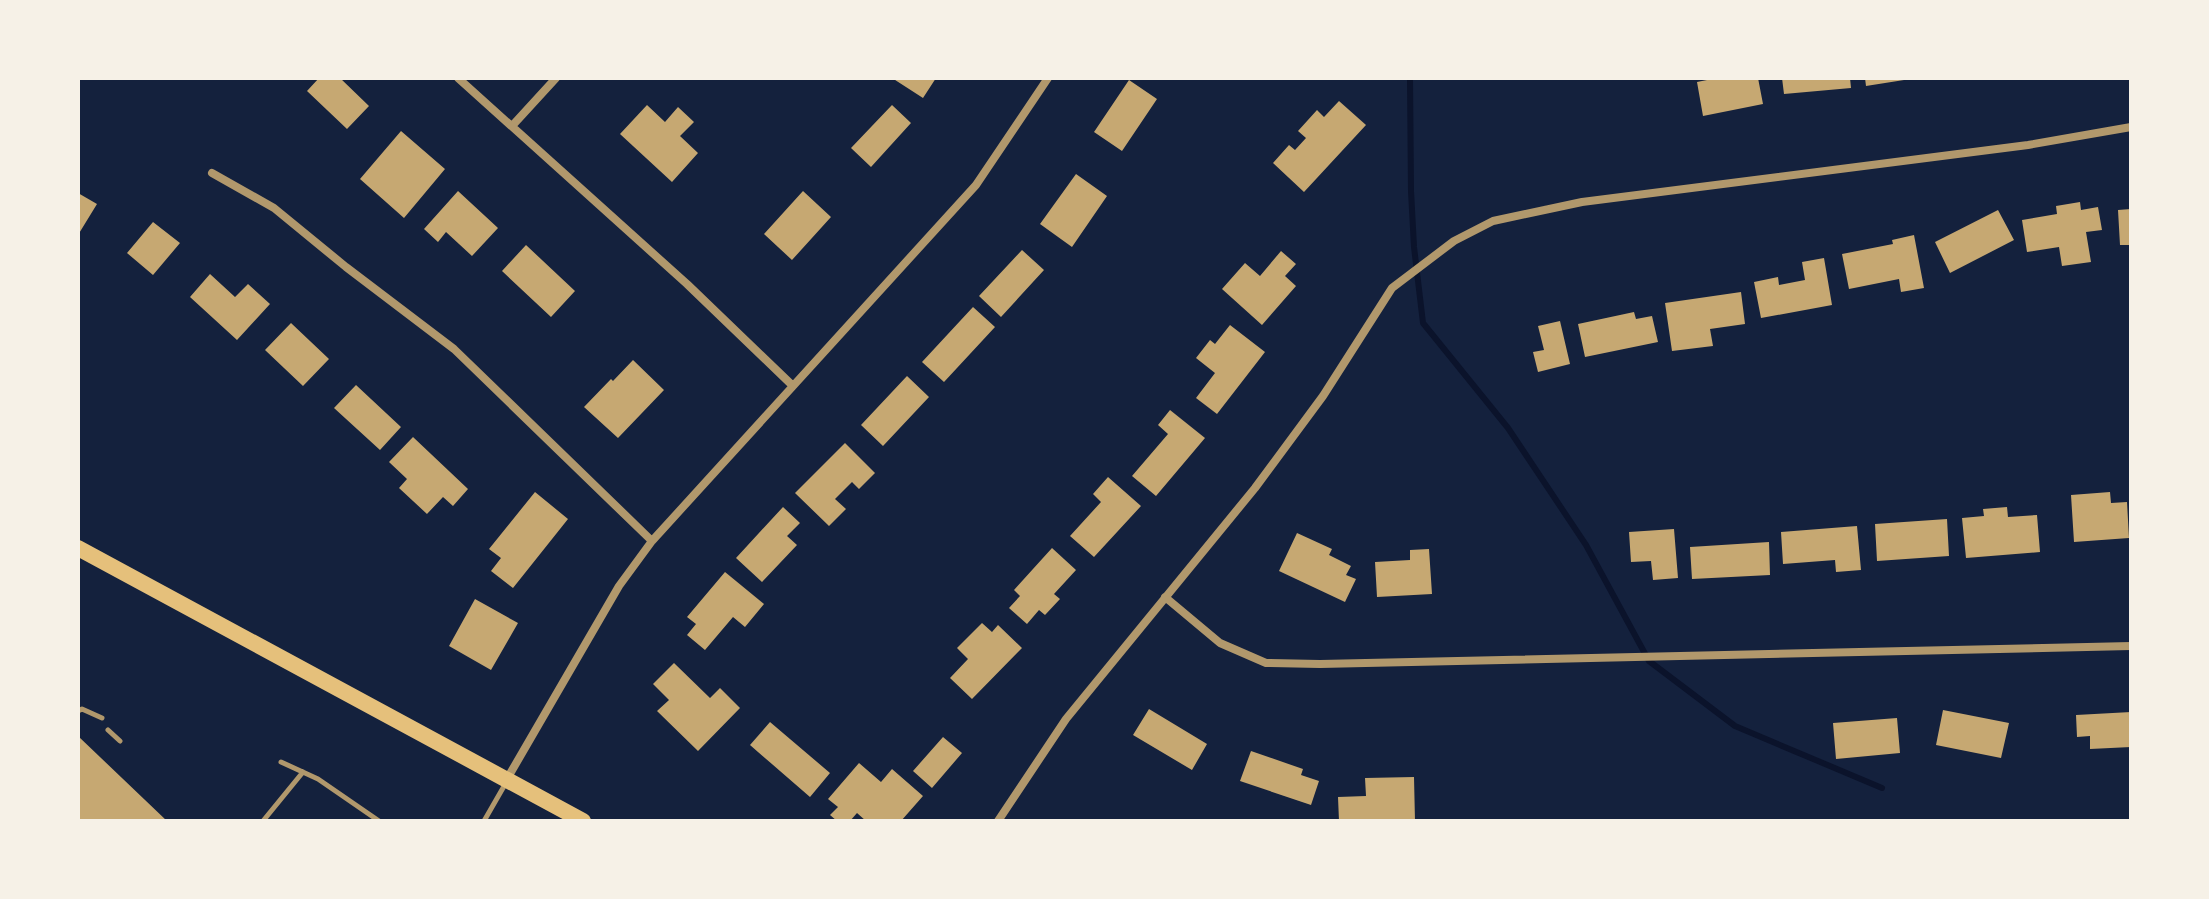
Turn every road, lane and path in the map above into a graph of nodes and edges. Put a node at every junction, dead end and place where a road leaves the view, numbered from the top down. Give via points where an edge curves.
1 (458, 78) edge
2 (556, 78) edge
3 (1048, 78) edge
4 (512, 126) junction
5 (2131, 127) edge
6 (212, 173) dead end
7 (793, 386) junction
8 (652, 541) junction
9 (78, 548) edge
10 (1165, 597) junction
11 (2131, 646) edge
12 (78, 711) edge
13 (102, 718) dead end
14 (108, 730) dead end
15 (120, 741) dead end
16 (281, 762) dead end
17 (303, 772) junction
18 (507, 780) junction
19 (263, 821) edge
20 (379, 821) edge
21 (484, 821) edge
22 (583, 821) edge
23 (998, 821) edge

1 - 4 street
2 - 4 street
3 - 7 street via 976,185
4 - 7 street
5 - 10 street via 1582,202 1493,221 1454,241 1392,288 1306,419
6 - 8 street via 274,208 454,349
7 - 8 street
8 - 18 street via 619,586
9 - 18 main road
10 - 11 street via 1220,643 1266,663
10 - 23 street via 1066,719
12 - 13 lane
14 - 15 lane
16 - 17 lane
17 - 19 lane
17 - 20 lane
18 - 21 lane
18 - 22 main road

